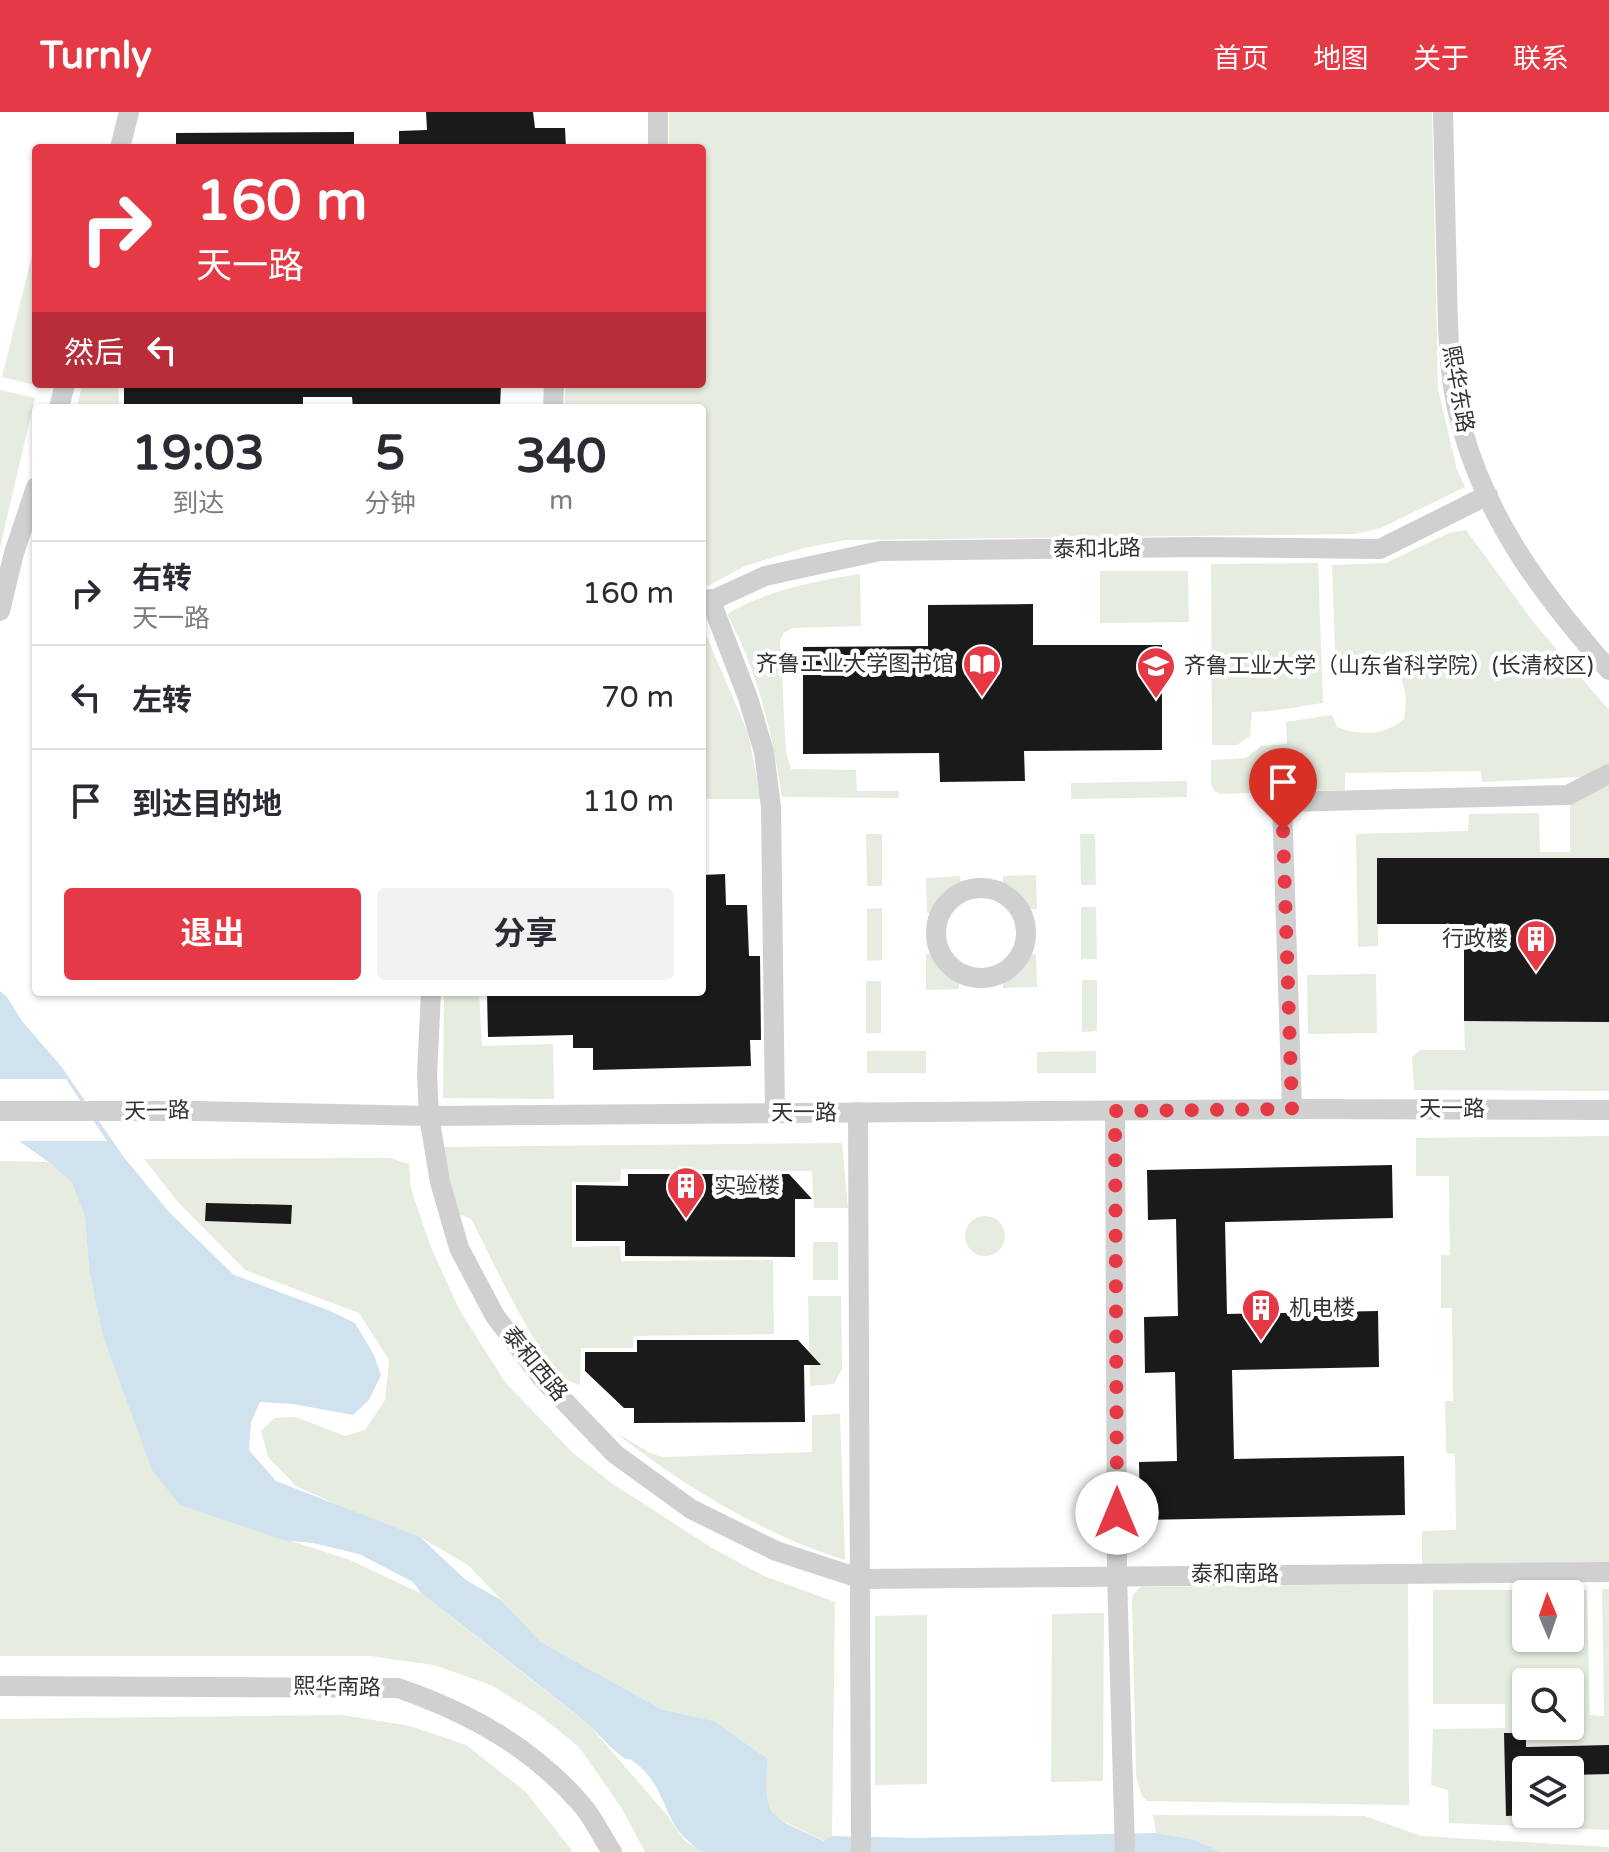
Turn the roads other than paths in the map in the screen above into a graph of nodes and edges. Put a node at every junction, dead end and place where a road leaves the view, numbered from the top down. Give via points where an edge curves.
1 (129, 112) edge
2 (658, 112) edge
3 (1443, 112) edge
4 (121, 144) edge
5 (658, 144) edge
6 (1488, 495) junction
7 (32, 499) edge
8 (14, 553) junction
9 (32, 553) edge
10 (706, 600) edge
11 (706, 602) edge
12 (0, 611) edge
13 (1609, 670) edge
14 (1609, 774) edge
15 (982, 887) joint
16 (431, 996) edge
17 (1292, 1109) junction
18 (1609, 1110) edge
19 (0, 1111) edge
20 (1115, 1111) junction
21 (858, 1112) junction
22 (775, 1113) junction
23 (429, 1116) junction
24 (1609, 1572) edge
25 (1117, 1575) junction
26 (862, 1579) junction
27 (0, 1686) edge
28 (612, 1852) edge
29 (861, 1852) edge
30 (1125, 1852) edge

1 - 4 street
2 - 5 street
3 - 6 street, 熙华东路 via 1455,392 1461,426
6 - 10 street, 泰和北路 via 1380,549 880,551 765,576
6 - 13 street, 熙华东路 via 1554,607
7 - 8 street
8 - 9 street
8 - 12 street
11 - 22 street via 748,698 764,752 771,807
14 - 17 street via 1568,795 1282,802
15 - 15 street via 996,889 1019,906 1027,933 1025,947 1008,970 981,978 954,969 937,947 935,932 944,905 955,895
16 - 23 street, 泰和西路
17 - 18 street, 天一路
17 - 20 street, 天一路
19 - 23 street, 天一路
20 - 21 street, 天一路
20 - 25 street
21 - 22 street, 天一路
21 - 26 street
22 - 23 street, 天一路
23 - 26 street, 泰和西路 via 459,1248 495,1316 542,1378 615,1454 691,1509 776,1551
24 - 25 street, 泰和南路
25 - 26 street, 泰和南路
25 - 30 street
26 - 29 street
27 - 28 street, 熙华南路 via 398,1688 444,1704 518,1745 584,1807

